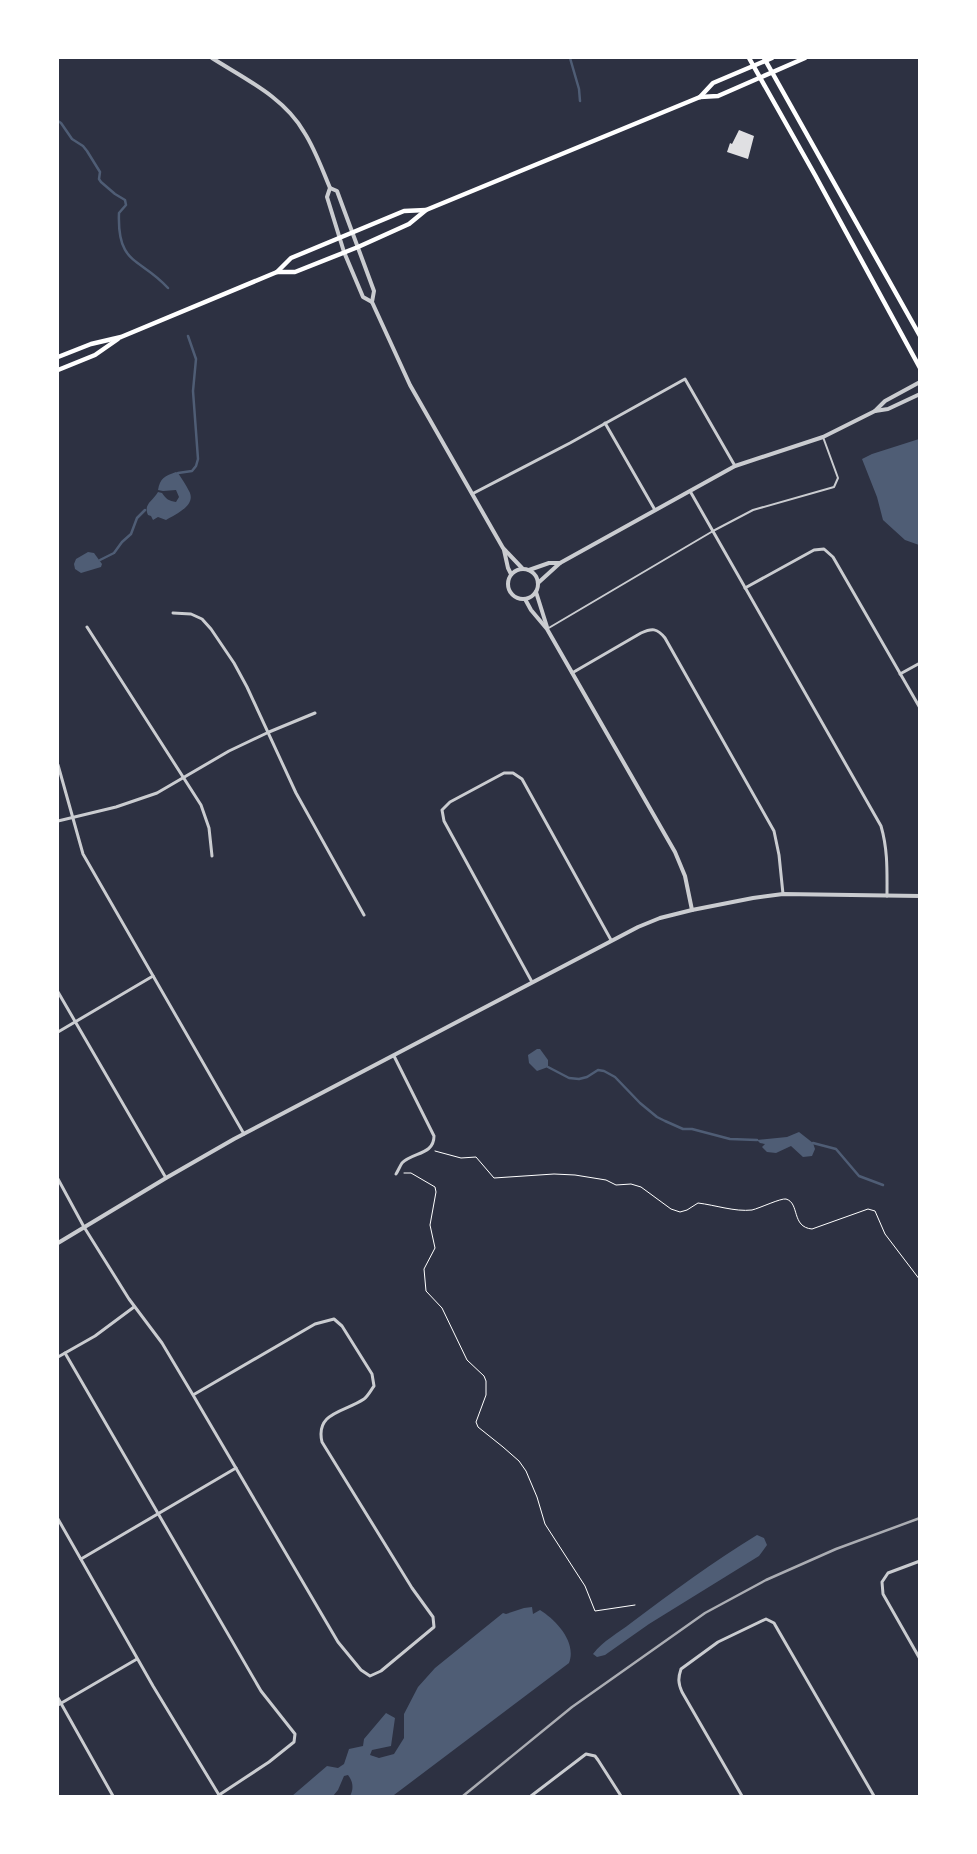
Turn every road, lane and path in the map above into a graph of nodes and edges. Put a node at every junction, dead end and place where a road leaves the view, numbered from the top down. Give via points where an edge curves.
1 (212, 58) edge
2 (749, 58) edge
3 (772, 58) edge
4 (806, 58) edge
5 (765, 59) edge
6 (753, 65) junction
7 (772, 72) junction
8 (760, 78) junction
9 (700, 97) junction
10 (330, 188) junction
11 (426, 210) junction
12 (353, 233) junction
13 (340, 238) junction
14 (358, 246) junction
15 (344, 252) junction
16 (277, 272) junction
17 (372, 302) junction
18 (920, 336) edge
19 (122, 337) junction
20 (58, 357) edge
21 (920, 368) edge
22 (58, 370) edge
23 (920, 382) edge
24 (920, 394) edge
25 (875, 411) junction
26 (605, 423) junction
27 (823, 437) junction
28 (735, 466) junction
29 (690, 491) junction
30 (471, 495) junction
31 (655, 510) junction
32 (713, 531) junction
33 (503, 548) junction
34 (560, 563) junction
35 (522, 568) junction
36 (529, 570) junction
37 (511, 574) junction
38 (538, 583) junction
39 (746, 588) junction
40 (536, 592) junction
41 (525, 599) junction
42 (173, 614) dead end
43 (87, 626) dead end
44 (547, 629) junction
45 (920, 663) edge
46 (572, 673) junction
47 (900, 674) junction
48 (920, 708) edge
49 (315, 713) dead end
50 (269, 732) junction
51 (58, 765) edge
52 (184, 778) junction
53 (73, 818) junction
54 (58, 821) edge
55 (212, 856) dead end
56 (783, 894) junction
57 (887, 896) junction
58 (920, 896) edge
59 (692, 910) junction
60 (364, 915) dead end
61 (611, 940) junction
62 (152, 976) junction
63 (532, 982) junction
64 (58, 992) edge
65 (75, 1022) junction
66 (58, 1032) edge
67 (394, 1056) junction
68 (244, 1134) junction
69 (430, 1148) junction
70 (396, 1174) joint
71 (58, 1178) edge
72 (166, 1178) junction
73 (84, 1226) junction
74 (58, 1243) edge
75 (920, 1280) edge
76 (134, 1307) junction
77 (64, 1353) junction
78 (58, 1357) edge
79 (193, 1394) junction
80 (236, 1468) junction
81 (158, 1514) junction
82 (58, 1519) edge
83 (81, 1559) junction
84 (920, 1561) edge
85 (635, 1605) dead end
86 (137, 1659) junction
87 (920, 1659) edge
88 (58, 1698) edge
89 (59, 1704) edge
90 (114, 1796) edge
91 (219, 1796) edge
92 (531, 1796) edge
93 (621, 1796) edge
94 (742, 1796) edge
95 (874, 1796) edge

1 - 10 street via 280,102 293,116 304,131
2 - 6 main road
3 - 5 main road
4 - 7 main road
5 - 6 main road
5 - 7 main road
6 - 8 main road
6 - 9 main road via 713,83
7 - 8 main road
7 - 18 main road
8 - 9 main road via 718,96
8 - 21 main road
9 - 11 main road
10 - 12 street via 337,191
10 - 13 street via 327,197
11 - 12 main road via 404,210
11 - 14 main road via 409,224
12 - 13 main road
12 - 14 street
13 - 15 street
13 - 16 main road via 291,258
14 - 15 main road
14 - 17 street via 374,291
15 - 16 main road via 295,272
15 - 17 street via 363,297
16 - 19 main road
17 - 30 street via 410,385
19 - 20 main road via 91,344
19 - 22 main road via 95,355
23 - 25 street via 885,401
24 - 25 street
25 - 27 street
26 - 28 street via 685,379
26 - 30 street
26 - 31 street
27 - 28 street
27 - 32 lane via 838,478 834,487 753,510
28 - 29 street
29 - 31 street
29 - 32 street
30 - 33 street
31 - 34 street
32 - 39 street
32 - 44 lane
33 - 35 street
33 - 37 street
34 - 36 street
34 - 38 street
35 - 36 street
35 - 37 street
36 - 38 street via 536,575
37 - 41 street via 507,583 510,592 516,598
38 - 40 street
39 - 47 street via 814,550 824,549 833,557
39 - 57 street via 881,826 888,865
40 - 41 street
40 - 44 street
41 - 44 street
42 - 50 street via 191,614 202,619 211,629 240,674
43 - 52 street
44 - 46 street
45 - 47 street
46 - 56 street via 641,633 650,629 659,631 774,831
46 - 59 street via 675,852 685,876
47 - 48 street
49 - 50 street
50 - 52 street
50 - 60 street via 296,793
51 - 53 street
52 - 53 street via 140,800
52 - 55 street via 201,805 209,828
53 - 54 street
53 - 62 street via 83,854
56 - 57 street
56 - 59 street
57 - 58 street
59 - 61 street via 660,918
61 - 63 street
61 - 63 street via 522,779 513,773 504,773 450,802 442,810 444,821
62 - 65 street
62 - 68 street
63 - 67 street
64 - 65 street
65 - 66 street
65 - 72 street
67 - 68 street
67 - 69 street via 434,1136
68 - 72 street
69 - 70 street via 403,1162
69 - 75 path via 461,1158 476,1157 494,1178 569,1175 606,1180 616,1185 630,1184 641,1187 680,1212 698,1203 749,1210 788,1199 800,1224 812,1229 868,1209 875,1211 885,1234
70 - 85 path via 411,1173 435,1187 430,1225 435,1248 424,1269 426,1291 442,1308 467,1360 486,1381 486,1395 476,1422 478,1427 508,1451 526,1471 545,1524 585,1586 595,1611
71 - 73 street
72 - 73 street
73 - 74 street
73 - 76 street
76 - 77 street via 95,1336
76 - 79 street
77 - 78 street
77 - 81 street
79 - 80 street
79 - 80 street via 315,1324 334,1319 342,1326 372,1374 374,1386 366,1398 325,1420 320,1428 322,1442 412,1588 434,1617 434,1627 381,1671 370,1676 362,1670 338,1642
80 - 81 street
81 - 83 street
81 - 91 street via 261,1692 295,1734 294,1742
82 - 83 street
83 - 86 street
84 - 87 street via 888,1573 882,1586 883,1594
86 - 89 street
86 - 91 street
88 - 89 street
89 - 90 street
92 - 93 street via 586,1754 595,1756
94 - 95 street via 678,1682 681,1669 718,1642 766,1619 774,1623

